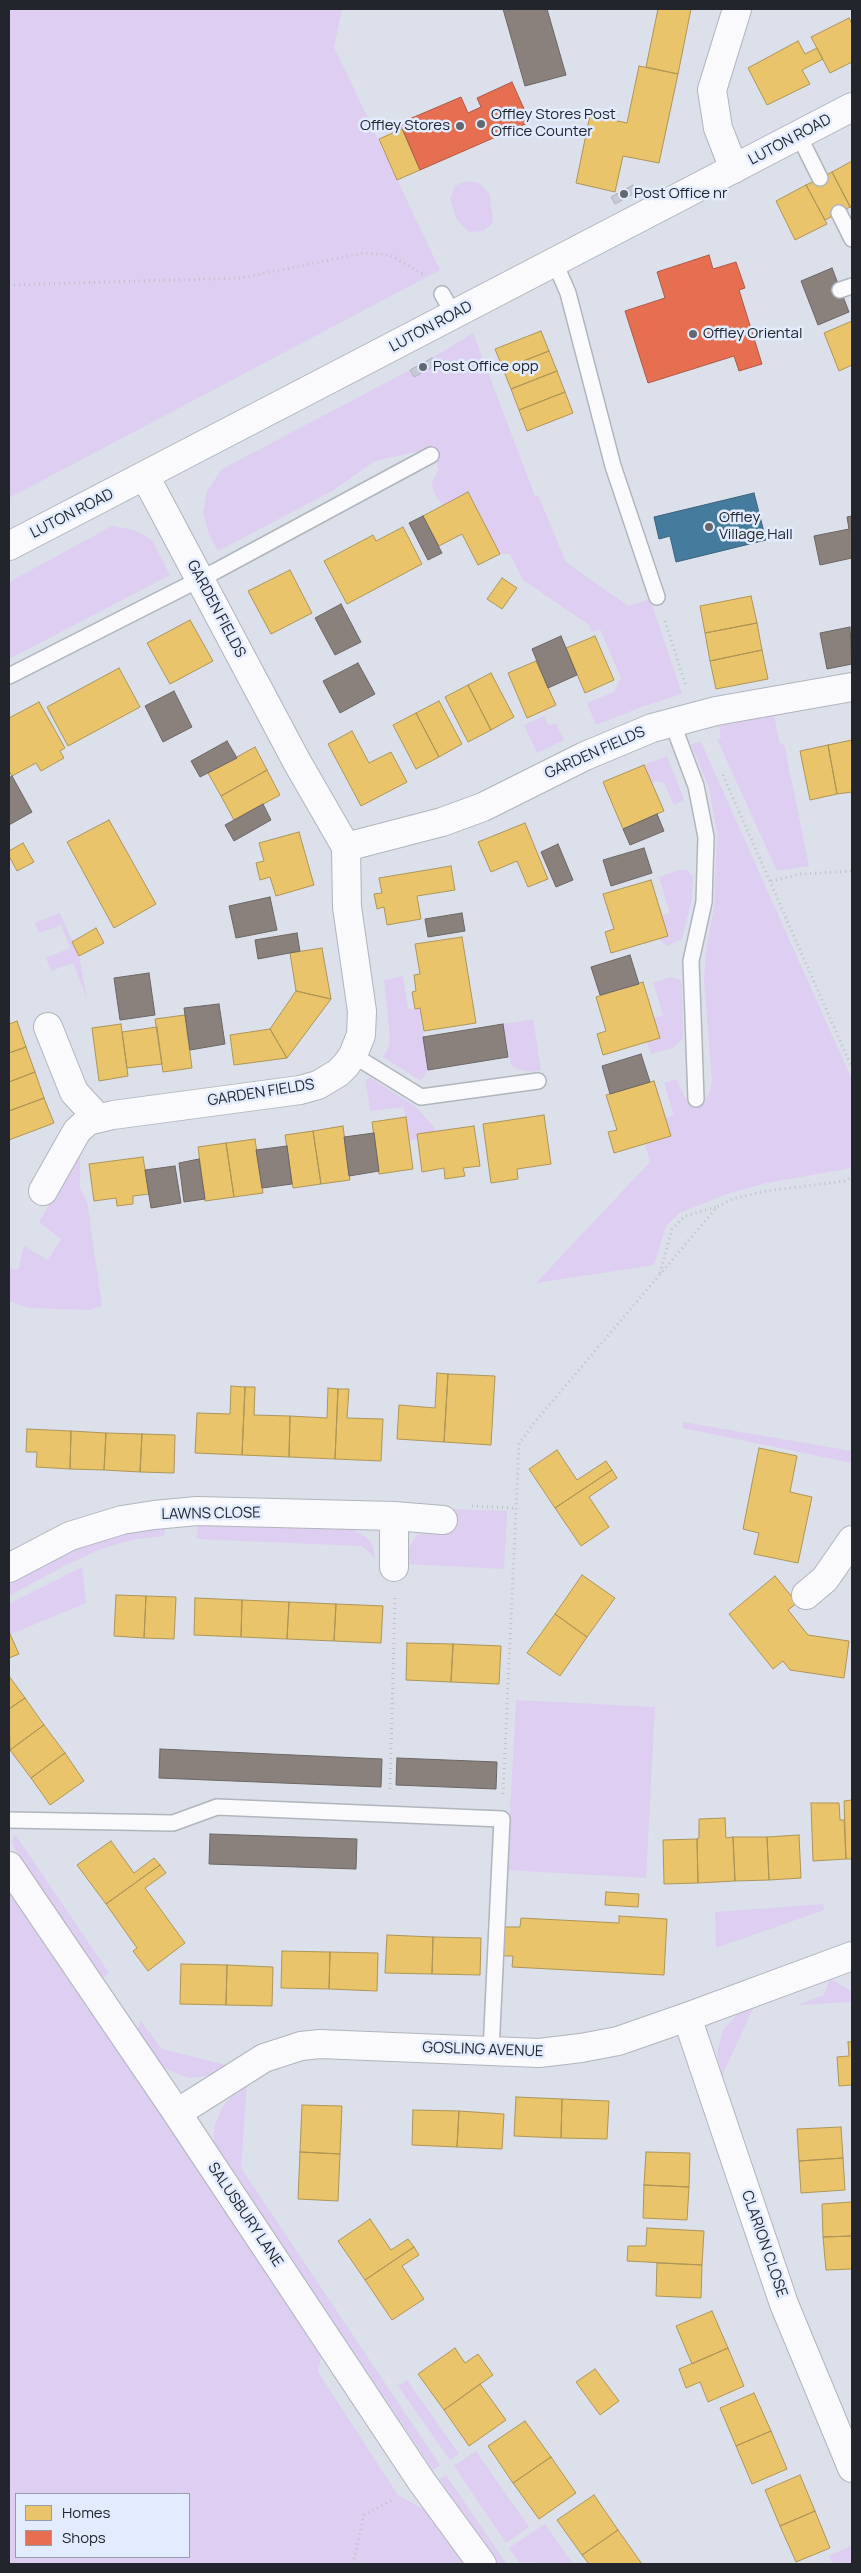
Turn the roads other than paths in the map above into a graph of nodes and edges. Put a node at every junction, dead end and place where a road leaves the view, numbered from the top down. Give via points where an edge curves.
1 (737, 9) edge
2 (852, 107) edge
3 (799, 136) junction
4 (734, 169) junction
5 (820, 178) dead end
6 (839, 213) dead end
7 (852, 239) edge
8 (555, 264) junction
9 (430, 455) dead end
10 (145, 476) junction
11 (9, 546) edge
12 (199, 578) junction
13 (657, 597) road end
14 (9, 676) edge
15 (852, 687) edge
16 (684, 719) junction
17 (346, 847) junction
18 (48, 1027) dead end
19 (353, 1055) junction
20 (538, 1081) dead end
21 (696, 1099) dead end
22 (97, 1117) junction
23 (43, 1190) dead end
24 (394, 1516) junction
25 (443, 1520) dead end
26 (852, 1540) edge
27 (394, 1567) road end
28 (9, 1568) edge
29 (806, 1595) dead end
30 (9, 1820) edge
31 (9, 1866) edge
32 (852, 1956) edge
33 (687, 2017) junction
34 (491, 2051) junction
35 (177, 2113) junction
36 (852, 2468) edge
37 (482, 2564) edge

1 - 4 street via 712,90 718,128
2 - 3 street, LUTON ROAD
3 - 4 street, LUTON ROAD
3 - 5 lane
4 - 8 street, LUTON ROAD
6 - 7 lane
8 - 10 street, LUTON ROAD via 448,304
8 - 13 lane via 568,293 613,466
9 - 12 lane
10 - 11 street, LUTON ROAD
10 - 12 street, GARDEN FIELDS
12 - 14 lane
12 - 17 street, GARDEN FIELDS
15 - 16 street, GARDEN FIELDS
16 - 17 street, GARDEN FIELDS via 585,756 484,807
16 - 21 lane via 706,838 704,902 691,961
17 - 19 street, GARDEN FIELDS via 347,907 363,1019 359,1043
18 - 22 street via 74,1092
19 - 20 lane via 421,1097
19 - 22 street, GARDEN FIELDS via 330,1079 306,1089
22 - 23 street, GARDEN FIELDS via 77,1131
24 - 25 street, LAWNS CLOSE
24 - 27 street
24 - 28 street, LAWNS CLOSE via 197,1512 154,1515 122,1520 76,1534
26 - 29 street via 825,1579
30 - 34 lane via 173,1823 217,1807 502,1819
31 - 35 street, SALUSBURY LANE
32 - 33 street, GOSLING AVENUE
33 - 34 street, GOSLING AVENUE via 618,2040 582,2048 538,2054
33 - 36 street, CLARION CLOSE via 784,2304
34 - 35 street, GOSLING AVENUE via 301,2046 264,2058
35 - 37 street, SALUSBURY LANE via 422,2482

